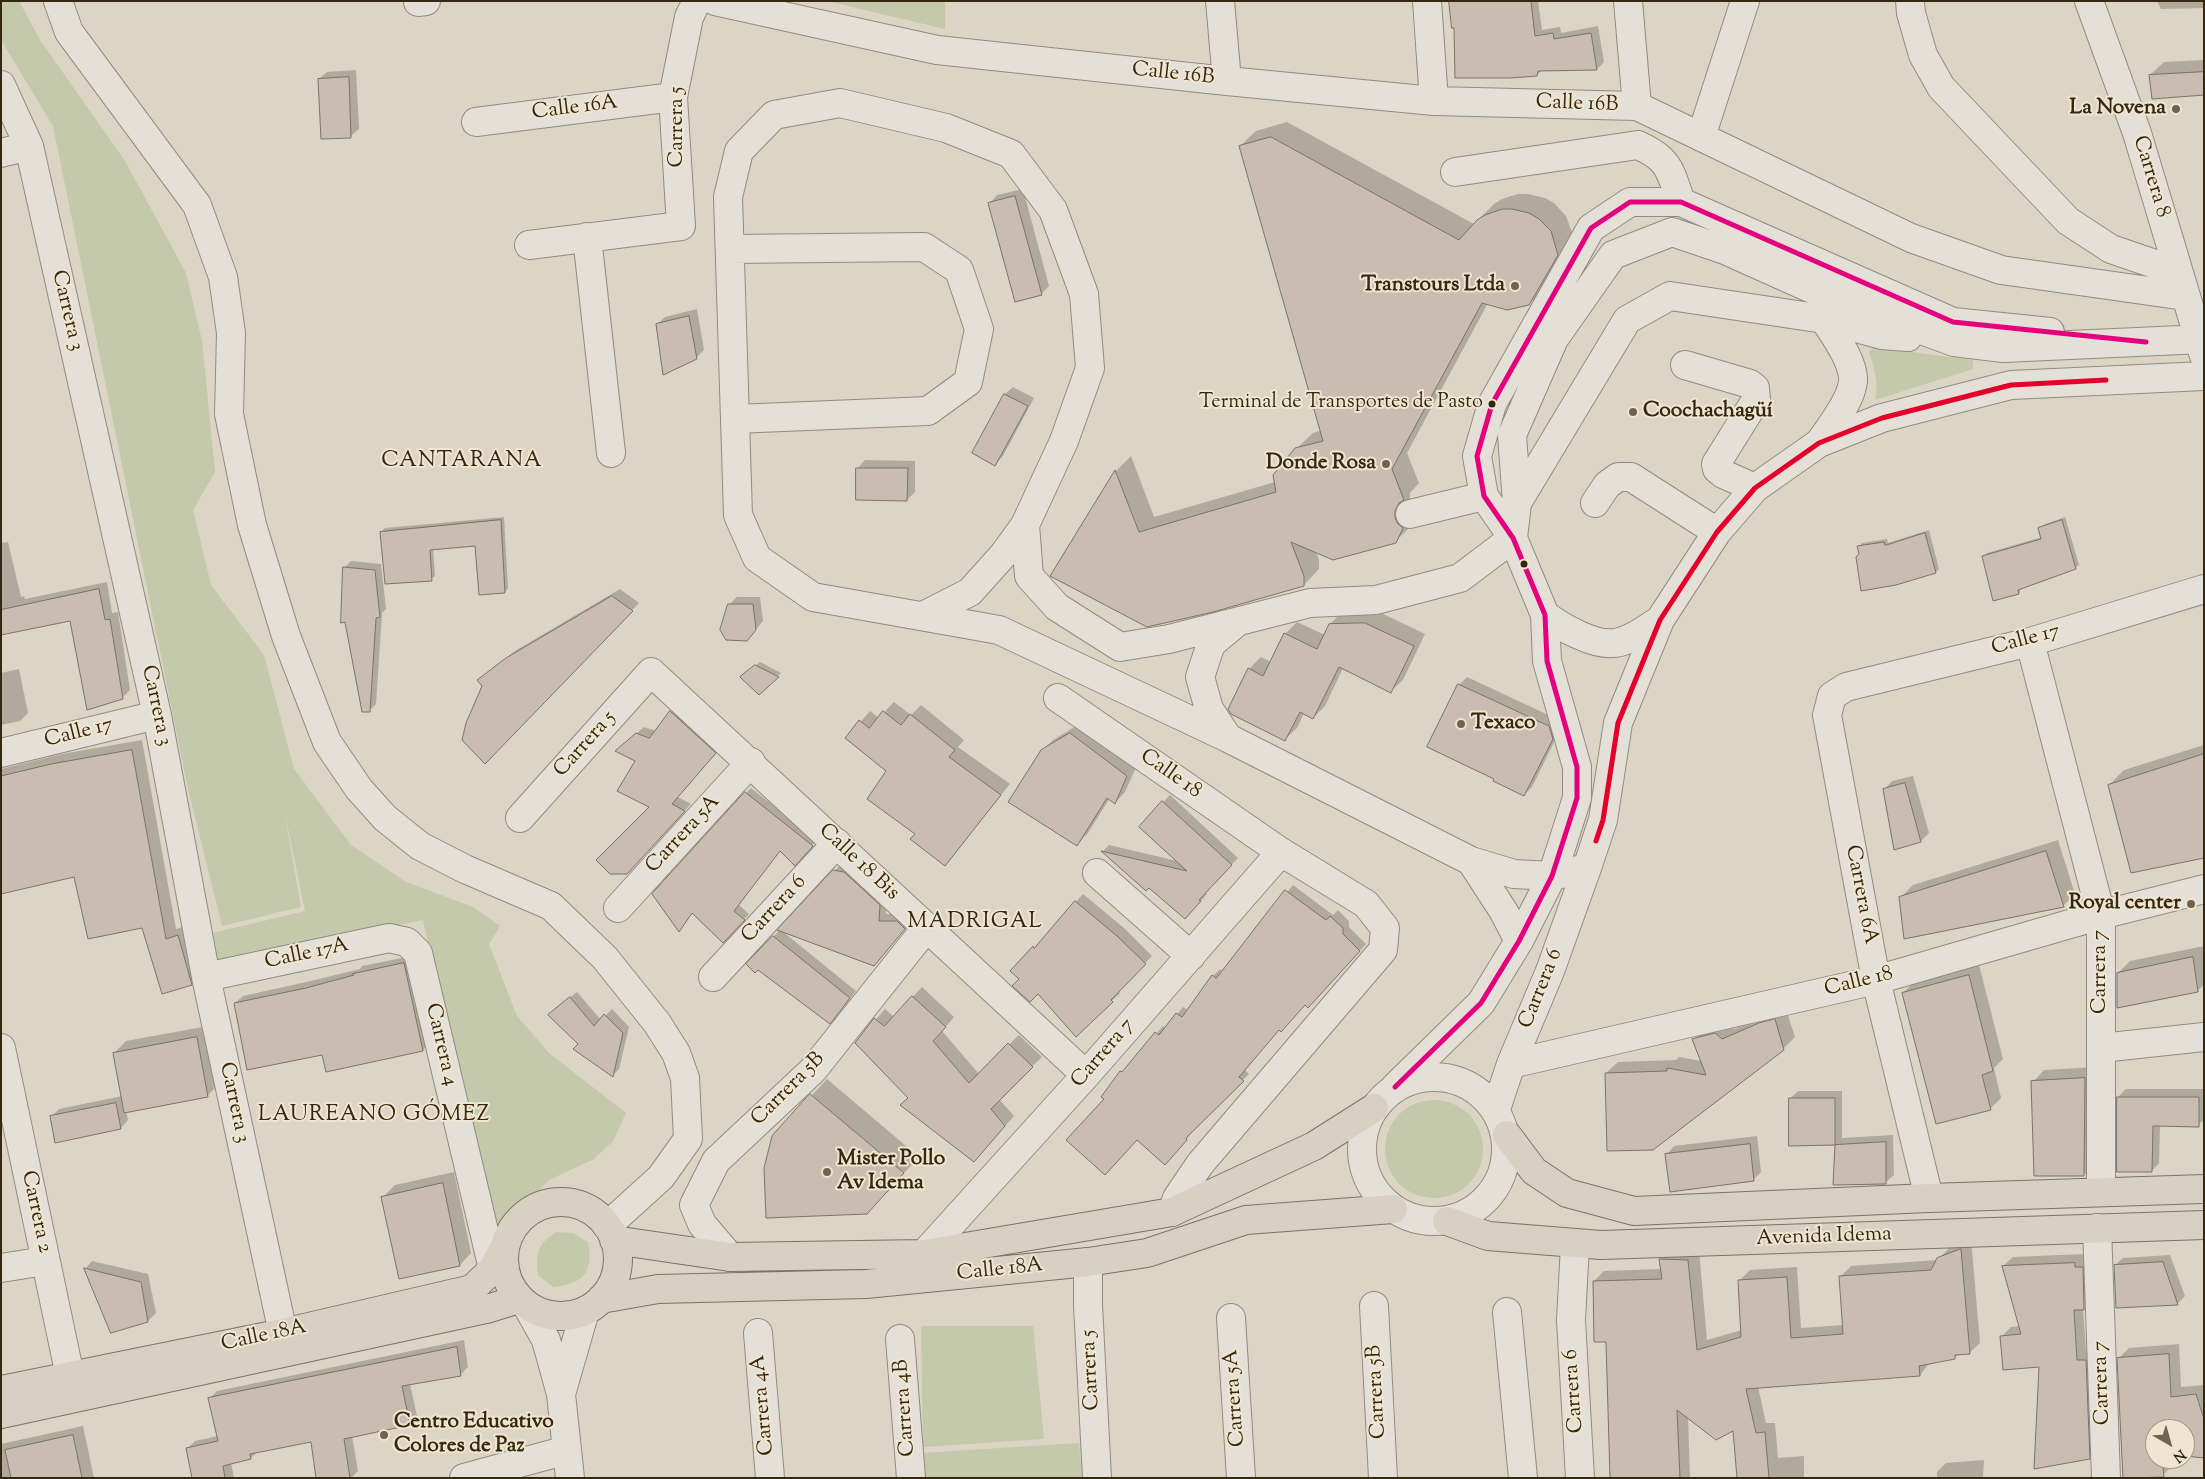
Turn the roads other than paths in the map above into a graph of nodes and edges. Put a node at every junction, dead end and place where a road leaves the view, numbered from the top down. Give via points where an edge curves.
1 (58, 1) edge
2 (697, 1) edge
3 (715, 1) edge
4 (1220, 1) edge
5 (1427, 1) edge
6 (1628, 1) edge
7 (1745, 1) edge
8 (1910, 1) edge
9 (2089, 1) edge
10 (1227, 81) junction
11 (1, 85) edge
12 (673, 97) junction
13 (1434, 101) junction
14 (1637, 106) junction
15 (476, 122) dead end
16 (1701, 137) junction
17 (29, 146) junction
18 (1, 152) edge
19 (1455, 172) dead end
20 (1681, 202) junction
21 (587, 236) junction
22 (528, 245) dead end
23 (730, 249) junction
24 (2182, 284) junction
25 (1824, 319) junction
26 (1954, 342) junction
27 (2146, 342) junction
28 (2202, 344) edge
29 (1685, 365) dead end
30 (2204, 376) edge
31 (735, 419) junction
32 (1819, 443) junction
33 (610, 453) dead end
34 (1755, 488) junction
35 (1484, 496) junction
36 (1517, 503) junction
37 (1595, 503) dead end
38 (1410, 514) dead end
39 (1025, 525) junction
40 (1717, 532) junction
41 (1513, 538) junction
42 (2204, 589) edge
43 (1544, 615) junction
44 (923, 616) junction
45 (1660, 620) junction
46 (1237, 622) junction
47 (2030, 642) junction
48 (651, 672) joint
49 (1846, 687) joint
50 (1058, 698) dead end
51 (157, 715) junction
52 (1228, 738) junction
53 (1, 753) edge
54 (751, 762) junction
55 (520, 818) dead end
56 (837, 843) junction
57 (1281, 852) junction
58 (1471, 861) junction
59 (1587, 868) junction
60 (1097, 873) dead end
61 (1552, 876) junction
62 (2204, 889) edge
63 (618, 908) dead end
64 (2101, 915) junction
65 (927, 927) junction
66 (1519, 940) junction
67 (408, 942) joint
68 (1191, 956) junction
69 (206, 977) junction
70 (713, 977) dead end
71 (1876, 980) junction
72 (2204, 1037) edge
73 (1, 1048) edge
74 (2101, 1048) junction
75 (1511, 1064) junction
76 (1086, 1075) junction
77 (1394, 1087) junction
78 (1374, 1108) junction
79 (1496, 1109) junction
80 (1507, 1135) junction
81 (2204, 1189) edge
82 (2102, 1192) junction
83 (1930, 1198) junction
84 (1393, 1209) junction
85 (1172, 1212) junction
86 (1447, 1221) junction
87 (2204, 1225) edge
88 (2097, 1228) junction
89 (611, 1233) junction
90 (1575, 1245) junction
91 (924, 1254) junction
92 (730, 1257) junction
93 (499, 1258) junction
94 (45, 1261) junction
95 (1088, 1262) junction
96 (1, 1268) edge
97 (523, 1303) junction
98 (593, 1305) junction
99 (1374, 1306) dead end
100 (1507, 1312) dead end
101 (1231, 1318) dead end
102 (283, 1333) junction
103 (758, 1333) dead end
104 (900, 1339) dead end
105 (70, 1376) junction
106 (1, 1390) edge
107 (561, 1394) junction
108 (1, 1414) edge
109 (567, 1450) junction
110 (464, 1478) edge
111 (570, 1478) edge
112 (770, 1478) edge
113 (911, 1478) edge
114 (1097, 1478) edge
115 (1240, 1478) edge
116 (1383, 1478) edge
117 (1523, 1478) edge
118 (1580, 1478) edge
119 (2106, 1478) edge

1 - 89 street via 69,32 197,205 204,223 223,277 231,333 229,414 252,525 286,636 328,742 359,788 385,818 420,846 551,906 605,958 657,1023 676,1053 685,1078 688,1139 661,1177
2 - 12 street, Carrera 5 via 689,17
3 - 10 street, Calle 16B via 937,50
4 - 10 street
5 - 13 street
6 - 14 street
7 - 16 street
8 - 24 street via 1923,55 1941,87 2068,221 2111,248
9 - 24 street, Carrera 8 via 2137,133
10 - 13 street, Calle 16B
11 - 17 street, Carrera 3
12 - 15 street, Calle 16A
12 - 21 street, Carrera 5 via 681,226
13 - 14 street, Calle 16B
14 - 16 street
16 - 24 street via 1911,238 2001,270
17 - 18 street
17 - 51 street, Carrera 3
19 - 20 street via 1638,145 1656,153 1668,165
20 - 27 street via 1953,322
20 - 35 street via 1630,202 1591,228 1550,294 1492,404 1477,456
21 - 22 street
21 - 33 street
23 - 31 street
23 - 31 street via 924,247 959,270 979,329 968,382 928,411
23 - 39 street via 728,197 739,151 774,115 840,103 946,128 1012,154 1053,210 1084,294 1090,368 1064,441
24 - 28 street, Carrera 8
25 - 26 street via 1882,335
25 - 32 street via 1843,347 1853,379 1843,409
25 - 36 street via 1670,296 1627,320
26 - 27 street via 2003,348
26 - 36 street via 1672,232 1613,255 1554,339 1512,435
27 - 28 street
29 - 34 street via 1755,388 1756,400 1716,464 1723,474
30 - 32 street via 2011,385 1882,418
31 - 44 street via 738,515 757,558 813,597
32 - 34 street
34 - 40 street
35 - 38 street
35 - 41 street
36 - 41 street
37 - 40 street via 1607,485 1618,476 1631,477
39 - 44 street via 970,592
39 - 46 street via 1029,576 1057,607 1120,647
40 - 45 street
41 - 43 street
41 - 46 street via 1460,578 1376,600 1310,602
42 - 47 street, Calle 17
43 - 45 street via 1586,639 1615,643
43 - 61 street via 1546,660 1577,767 1578,798
44 - 52 street via 999,630
45 - 59 street, Carrera 6 via 1618,723 1603,820
46 - 52 street via 1210,644 1200,677 1209,709
47 - 49 street, Calle 17
47 - 64 street, Carrera 7
48 - 54 street, Calle 18 Bis
48 - 55 street, Carrera 5
49 - 71 street, Carrera 6A via 1832,696 1827,715
50 - 57 street, Calle 18
51 - 53 street, Calle 17
51 - 69 street, Carrera 3
52 - 58 street
54 - 56 street, Calle 18 Bis
54 - 63 street, Carrera 5A
56 - 65 street, Calle 18 Bis
56 - 70 street, Carrera 6
57 - 68 street, Carrera 7
57 - 85 street, Calle 18 via 1366,904 1385,928 1383,950 1200,1164 1176,1198
58 - 61 street via 1514,874
58 - 66 street
59 - 61 street
59 - 75 street, Carrera 6 via 1550,971
60 - 68 street
61 - 66 street
62 - 64 street, Calle 18
64 - 71 street, Calle 18
64 - 74 street, Carrera 7
65 - 76 street, Calle 18 Bis
65 - 92 street, Carrera 5B via 812,1070 716,1161 694,1205 702,1224
66 - 77 street via 1481,1003
67 - 69 street, Calle 17A via 389,938
67 - 93 street, Carrera 4 via 418,953
68 - 76 street, Carrera 7
69 - 102 street, Carrera 3
71 - 75 street, Calle 18
71 - 83 street, Carrera 6A
72 - 74 street
73 - 94 street, Carrera 2
74 - 82 street, Carrera 7
75 - 79 street, Carrera 6
76 - 91 street, Carrera 7
77 - 78 street
77 - 79 street via 1421,1077 1450,1077 1476,1088
78 - 84 street via 1362,1134 1362,1163 1373,1189
78 - 85 main road, Calle 18A via 1314,1146
79 - 80 street
80 - 83 main road, Avenida Idema via 1534,1171 1567,1193 1634,1211
80 - 86 street via 1506,1164 1495,1190 1474,1210
81 - 82 main road, Avenida Idema
82 - 83 main road, Avenida Idema
84 - 86 street via 1419,1221
84 - 95 main road, Calle 18A via 1246,1220 1147,1253
85 - 91 main road, Calle 18A
86 - 90 main road, Avenida Idema via 1488,1236
87 - 88 main road, Avenida Idema
88 - 90 main road, Avenida Idema
88 - 119 street, Carrera 7
89 - 92 main road, Calle 18A
89 - 93 main road via 590,1210 569,1203 548,1204 528,1212 513,1227
89 - 98 main road via 618,1261 613,1281
90 - 118 street, Carrera 6 via 1570,1320
91 - 92 main road, Calle 18A
93 - 97 main road
93 - 102 main road, Calle 18A via 472,1289
94 - 96 street
94 - 105 street, Carrera 2
95 - 98 main road, Calle 18A via 866,1284 658,1289
95 - 114 street, Carrera 5
97 - 98 main road via 546,1315 565,1316
97 - 107 street via 546,1340
97 - 108 main road, Calle 18A
98 - 107 street
99 - 116 street, Carrera 5B
100 - 117 street
101 - 115 street, Carrera 5A
102 - 105 main road, Calle 18A
103 - 112 street, Carrera 4A
104 - 113 street, Carrera 4B
105 - 106 main road, Calle 18A
107 - 109 street
109 - 110 street
109 - 111 street

